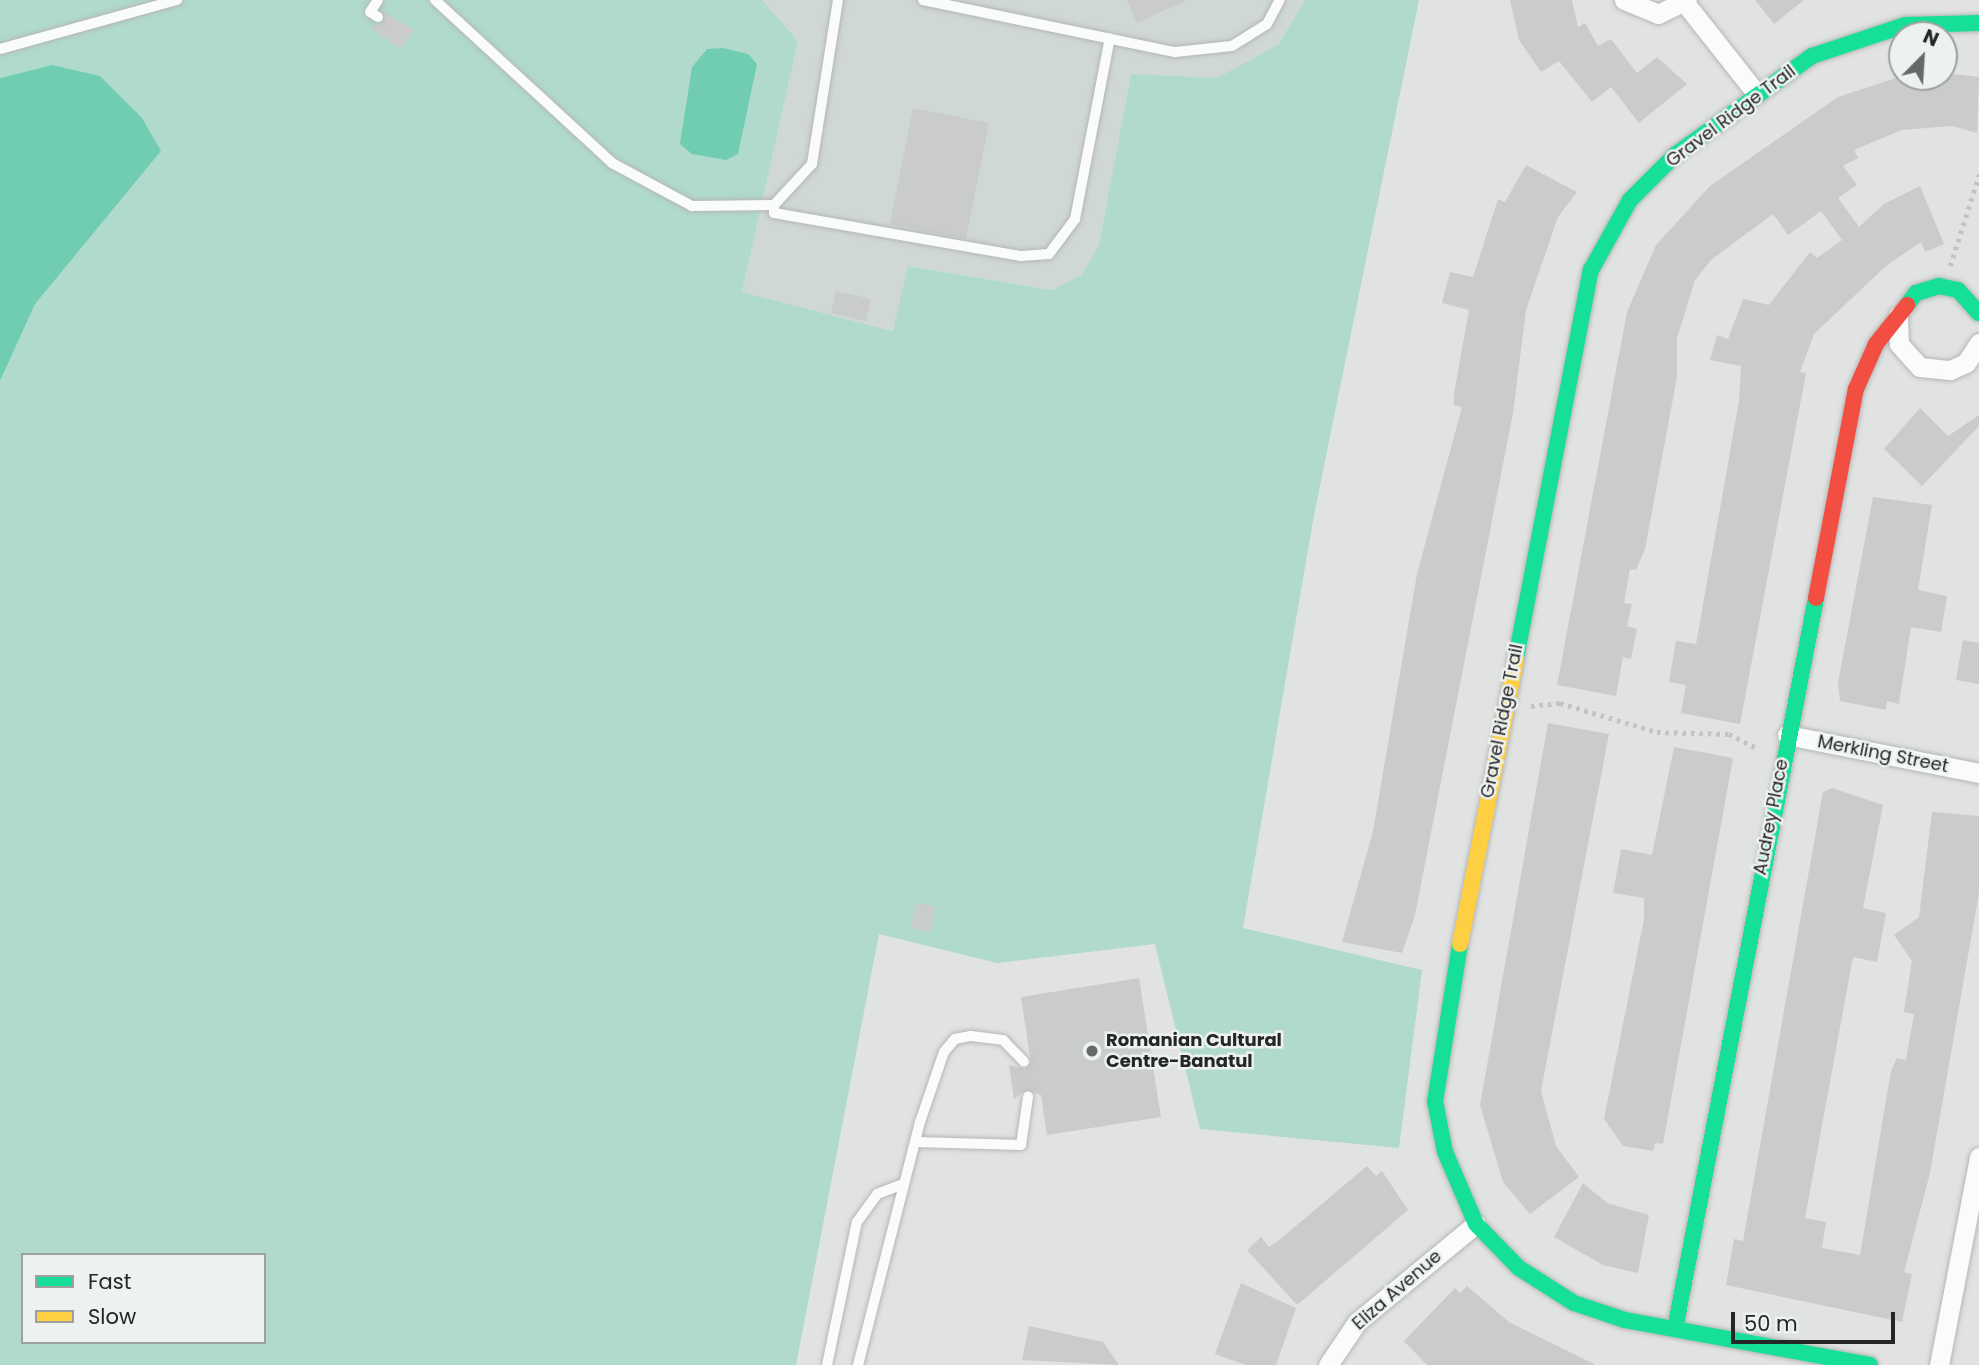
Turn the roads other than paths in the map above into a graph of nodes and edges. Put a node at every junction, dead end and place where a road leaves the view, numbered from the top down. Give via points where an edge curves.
1 (177, 0) edge
2 (378, 0) edge
3 (435, 0) edge
4 (838, 0) edge
5 (923, 0) edge
6 (1280, 0) edge
7 (1624, 0) edge
8 (1686, 1) edge
9 (378, 17) dead end
10 (1979, 23) edge
11 (1110, 38) junction
12 (0, 48) edge
13 (1756, 93) junction
14 (774, 205) junction
15 (1979, 313) edge
16 (1898, 317) junction
17 (1979, 343) edge
18 (1787, 735) junction
19 (1979, 773) edge
20 (1024, 1062) dead end
21 (1028, 1097) dead end
22 (916, 1142) junction
23 (1979, 1157) edge
24 (903, 1184) junction
25 (1476, 1224) junction
26 (1675, 1329) junction
27 (827, 1365) edge
28 (858, 1365) edge
29 (1328, 1365) edge
30 (1870, 1365) edge
31 (1939, 1365) edge

1 - 12 lane
2 - 9 lane via 370,12
3 - 14 lane via 612,163 692,206
4 - 14 lane via 812,164
5 - 11 lane
6 - 11 lane via 1267,24 1232,46 1175,52
7 - 8 street via 1658,15
8 - 13 street
10 - 13 street, Gravel Ridge Trail via 1905,24 1863,34 1812,56
11 - 14 lane via 1075,219 1049,254 1021,256 774,213
13 - 25 street, Gravel Ridge Trail via 1675,155 1630,200 1581,299 1441,1041 1435,1101 1445,1152
15 - 16 street, Audrey Place via 1958,290 1939,286 1916,293
16 - 17 street via 1899,344 1920,367 1950,370 1966,363
16 - 18 street, Audrey Place via 1876,344 1856,389
18 - 19 street, Merkling Street
18 - 26 street, Audrey Place
20 - 22 lane via 1003,1040 955,1039 931,1082
21 - 22 lane via 1021,1145
22 - 24 lane
23 - 31 street
24 - 27 lane via 877,1194 857,1222
24 - 28 lane
25 - 26 street, Gravel Ridge Trail via 1519,1268 1574,1303
25 - 29 street, Eliza Avenue via 1357,1322
26 - 30 street, Gravel Ridge Trail

